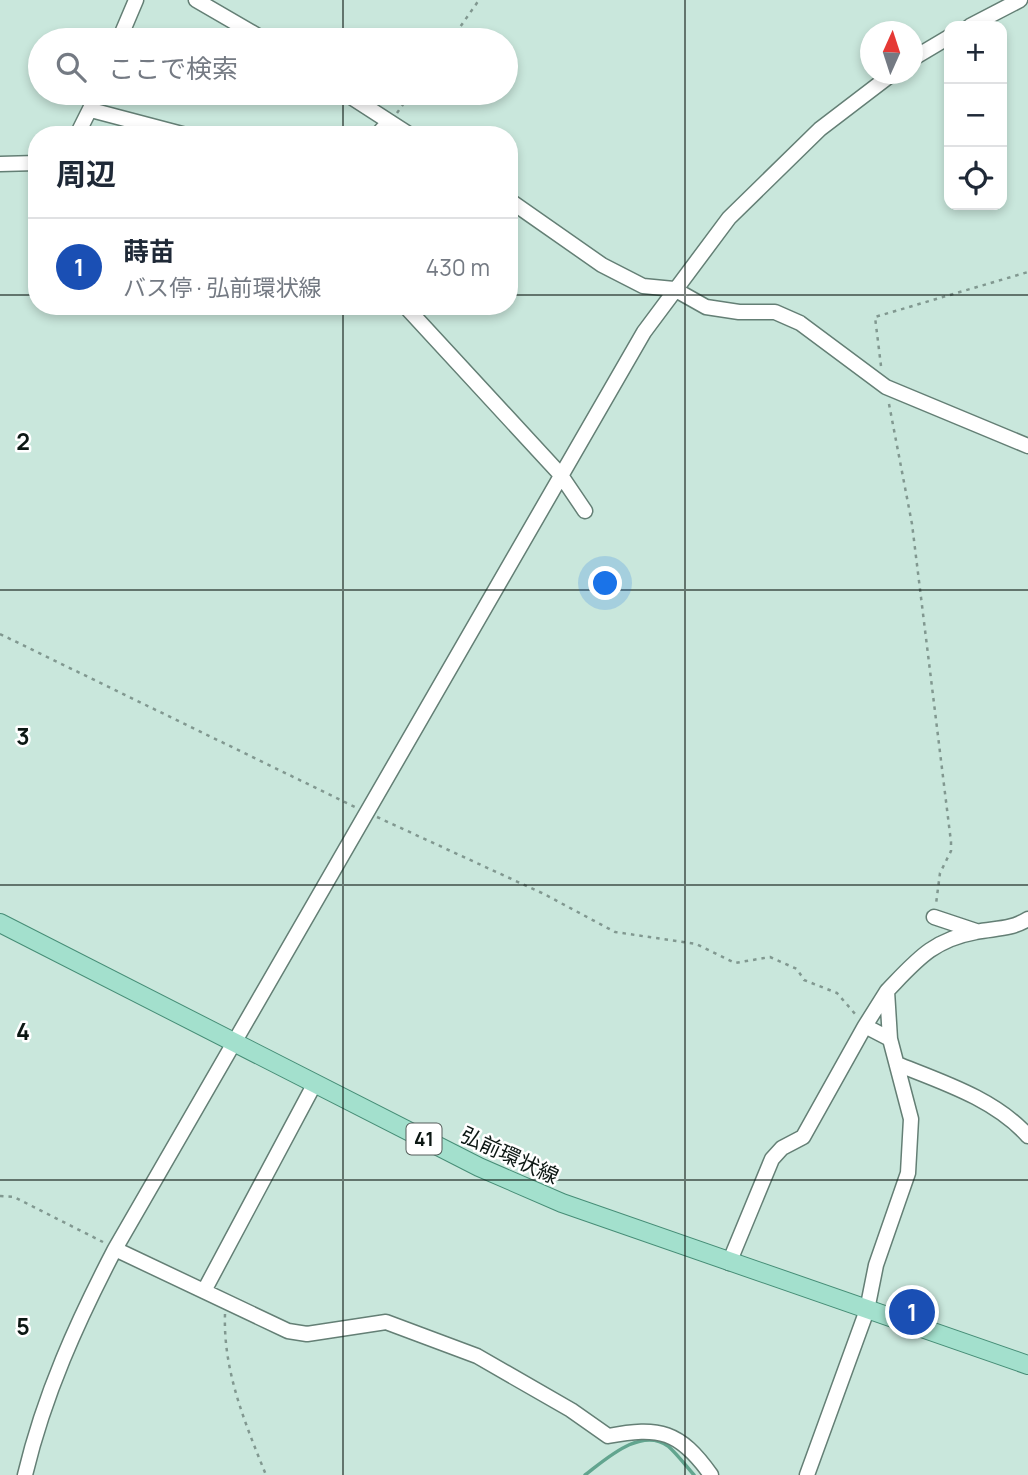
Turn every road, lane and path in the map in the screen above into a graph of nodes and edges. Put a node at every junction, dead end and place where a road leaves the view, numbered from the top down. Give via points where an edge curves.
1 (136, 0) edge
2 (196, 0) edge
3 (479, 0) edge
4 (1020, 0) edge
5 (980, 21) edge
6 (124, 28) edge
7 (244, 28) edge
8 (459, 28) edge
9 (944, 40) edge
10 (923, 52) edge
11 (879, 84) edge
12 (93, 105) edge
13 (363, 105) edge
14 (402, 105) edge
15 (91, 110) junction
16 (389, 122) junction
17 (82, 126) edge
18 (152, 126) edge
19 (385, 126) edge
20 (395, 126) edge
21 (28, 163) edge
22 (0, 164) edge
23 (518, 206) edge
24 (1028, 272) edge
25 (674, 289) junction
26 (413, 315) edge
27 (886, 387) junction
28 (1028, 446) edge
29 (560, 474) junction
30 (585, 511) dead end
31 (0, 634) edge
32 (366, 812) junction
33 (934, 917) joint
34 (1028, 919) edge
35 (0, 923) edge
36 (976, 932) junction
37 (887, 991) junction
38 (864, 1026) junction
39 (890, 1039) junction
40 (234, 1043) junction
41 (897, 1064) junction
42 (315, 1083) junction
43 (1028, 1136) edge
44 (0, 1196) edge
45 (115, 1249) junction
46 (729, 1263) junction
47 (204, 1291) junction
48 (226, 1301) junction
49 (867, 1310) junction
50 (1028, 1364) edge
51 (25, 1475) edge
52 (266, 1475) edge
53 (711, 1475) edge
54 (807, 1475) edge

1 - 6 street
2 - 7 street
3 - 8 path
4 - 5 street
9 - 10 street
11 - 25 street via 820,129 729,218
12 - 15 street
13 - 16 street
14 - 16 path
15 - 17 street
15 - 18 street
16 - 19 street
16 - 20 street
21 - 22 street
23 - 25 street via 602,265 643,286
24 - 27 path via 875,317
25 - 27 street via 705,307 775,312 800,323
25 - 29 street
26 - 29 street
27 - 28 street
27 - 33 path via 912,524 951,842 940,873
29 - 30 street
29 - 32 street
31 - 32 path
32 - 38 path via 615,932 696,944 734,963 770,957 797,969 804,980 837,992
32 - 40 street
33 - 36 street
34 - 36 street via 1008,929
35 - 40 main road, 弘前環状線 / 41
36 - 37 street via 927,948
37 - 38 street
37 - 39 street
38 - 39 street
38 - 46 street via 803,1137 772,1159
39 - 41 street
40 - 42 main road, 弘前環状線 / 41
40 - 45 street
41 - 43 street via 956,1087
41 - 49 street via 911,1119 911,1151
42 - 46 main road, 弘前環状線 / 41 via 562,1203
42 - 47 street
44 - 45 path via 14,1197
45 - 47 street
45 - 51 street via 64,1353
46 - 49 main road, 弘前環状線 / 41
47 - 48 street
48 - 52 path via 228,1364
48 - 53 street via 288,1331 314,1333 386,1322 477,1356 608,1436 643,1429 672,1435 696,1453
49 - 50 main road, 弘前環状線 / 41
49 - 54 street

